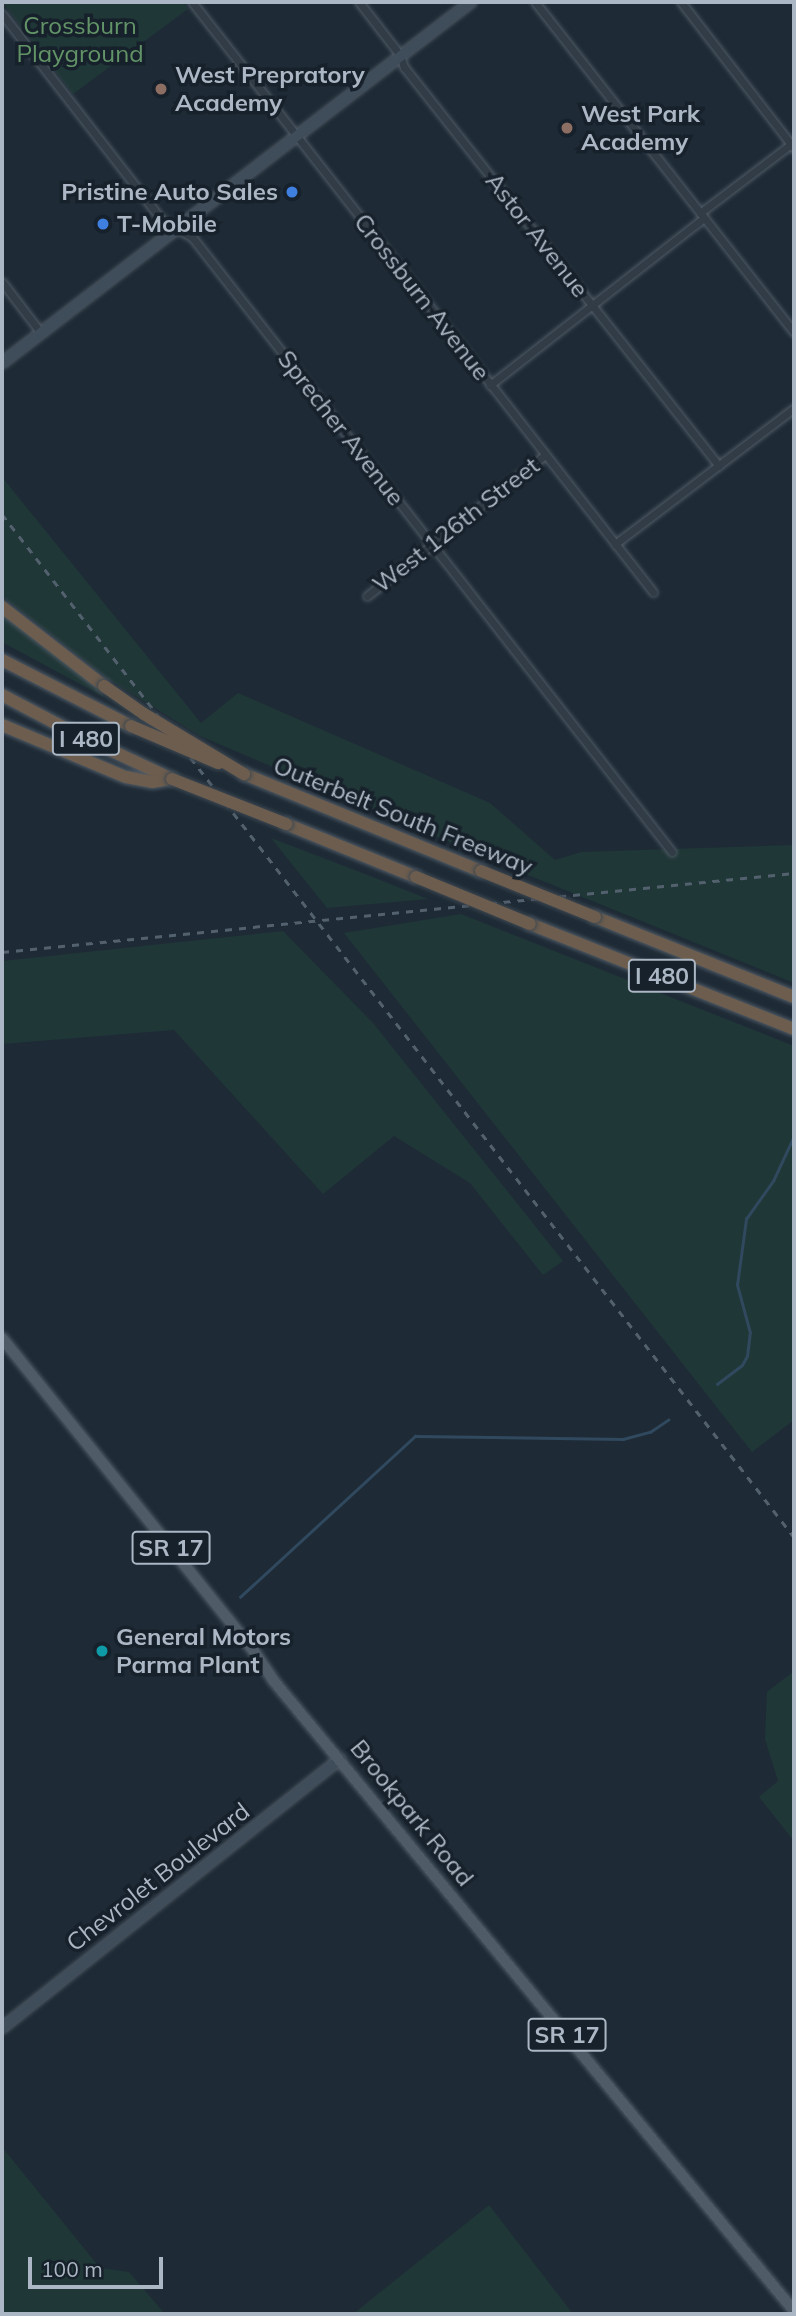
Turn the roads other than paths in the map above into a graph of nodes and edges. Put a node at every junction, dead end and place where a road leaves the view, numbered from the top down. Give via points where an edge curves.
1 (192, 2) edge
2 (359, 2) edge
3 (471, 2) edge
4 (535, 2) edge
5 (681, 2) edge
6 (2, 14) edge
7 (400, 55) junction
8 (297, 136) junction
9 (793, 144) edge
10 (702, 216) junction
11 (175, 229) junction
12 (2, 282) edge
13 (592, 305) junction
14 (794, 332) edge
15 (41, 333) junction
16 (2, 363) edge
17 (490, 385) junction
18 (794, 408) edge
19 (545, 455) junction
20 (719, 466) junction
21 (615, 544) junction
22 (433, 545) junction
23 (653, 592) dead end
24 (367, 596) dead end
25 (2, 607) edge
26 (2, 660) edge
27 (2, 695) edge
28 (2, 725) edge
29 (246, 775) junction
30 (172, 779) junction
31 (672, 852) dead end
32 (794, 997) edge
33 (794, 1029) edge
34 (2, 1338) edge
35 (340, 1759) junction
36 (2, 2028) edge
37 (794, 2311) edge

1 - 8 street, Crossburn Avenue
2 - 7 street, Astor Avenue
3 - 7 main road
4 - 10 street
5 - 9 street
6 - 11 street, Sprecher Avenue via 162,220
7 - 8 main road
7 - 13 street, Astor Avenue via 404,67
8 - 11 main road
8 - 17 street, Crossburn Avenue
9 - 10 street
10 - 13 street
10 - 14 street
11 - 15 main road
11 - 22 street, Sprecher Avenue via 192,237
12 - 15 street
13 - 17 street
13 - 20 street, Astor Avenue
15 - 16 main road
17 - 19 street, Crossburn Avenue
18 - 20 street
19 - 21 street, Crossburn Avenue
19 - 22 street, West 126th Street
20 - 21 street
21 - 23 street, Crossburn Avenue
22 - 24 street, West 126th Street
22 - 31 street, Sprecher Avenue
25 - 29 highway, bridge via 144,714
26 - 29 highway, Outerbelt South Freeway / I 480, bridge via 131,726
27 - 30 highway, I 480
28 - 30 highway via 126,777 152,782
29 - 32 highway, Outerbelt South Freeway / I 480, bridge
30 - 33 highway, I 480, bridge
34 - 35 main road, Brookpark Road / SR 17
35 - 36 main road, Chevrolet Boulevard
35 - 37 main road, Brookpark Road / SR 17

